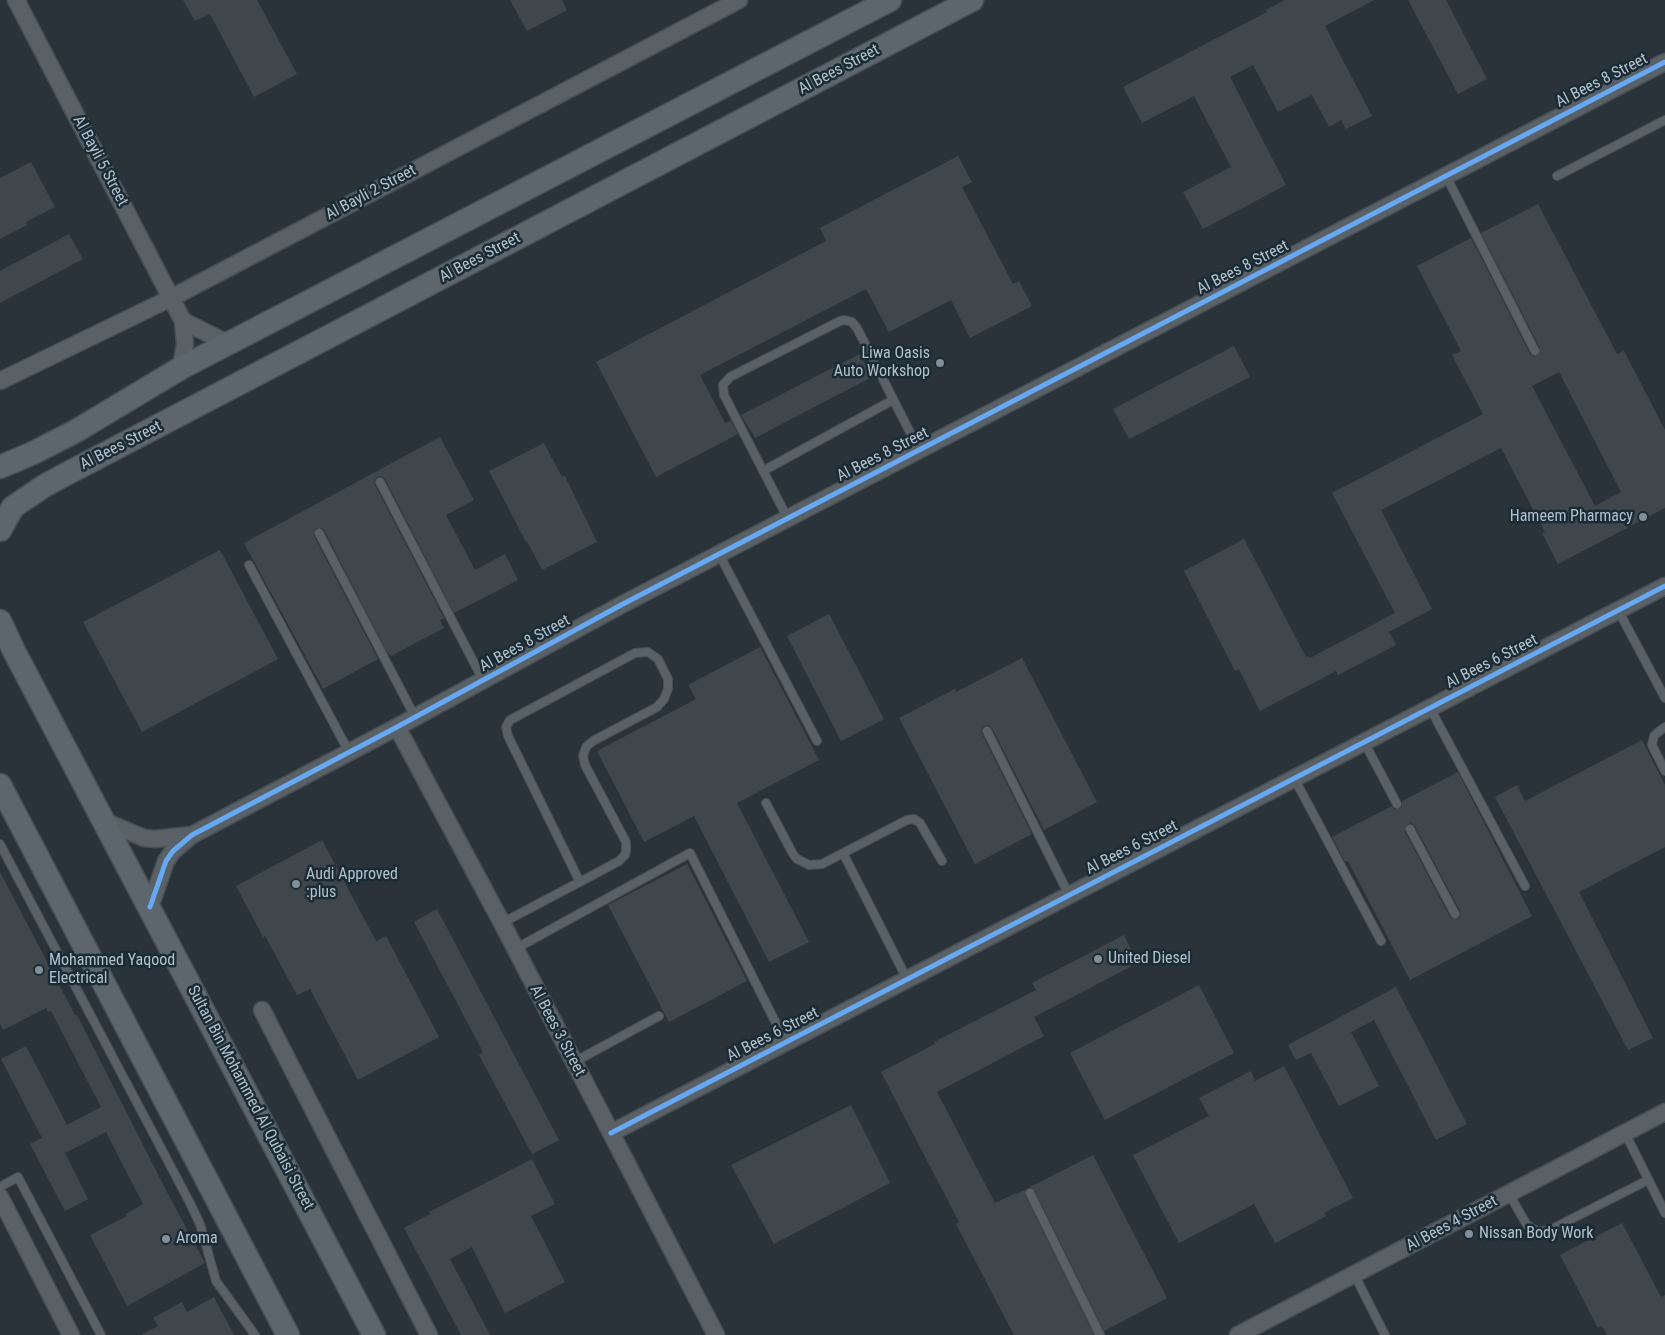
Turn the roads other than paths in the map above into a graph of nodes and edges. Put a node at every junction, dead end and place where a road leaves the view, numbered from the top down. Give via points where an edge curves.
1 (16, 0) edge
2 (738, 0) edge
3 (890, 0) edge
4 (972, 0) edge
5 (1665, 62) edge
6 (1665, 120) edge
7 (1446, 176) junction
8 (1557, 176) dead end
9 (171, 298) junction
10 (183, 321) junction
11 (234, 341) junction
12 (1535, 351) dead end
13 (181, 368) junction
14 (0, 381) edge
15 (894, 400) junction
16 (919, 450) junction
17 (0, 467) edge
18 (763, 471) junction
19 (380, 482) dead end
20 (788, 519) junction
21 (0, 530) edge
22 (319, 533) dead end
23 (719, 554) junction
24 (248, 565) dead end
25 (1665, 586) edge
26 (1618, 610) junction
27 (0, 621) edge
28 (483, 680) junction
29 (1665, 698) edge
30 (1430, 708) junction
31 (415, 717) junction
32 (397, 727) junction
33 (1665, 727) edge
34 (987, 731) dead end
35 (817, 741) dead end
36 (1364, 742) junction
37 (349, 752) junction
38 (1665, 771) edge
39 (1294, 778) junction
40 (0, 785) edge
41 (766, 803) dead end
42 (1397, 804) dead end
43 (104, 821) junction
44 (1410, 829) dead end
45 (192, 835) junction
46 (0, 844) edge
47 (843, 853) junction
48 (942, 861) dead end
49 (580, 882) junction
50 (1525, 886) dead end
51 (1069, 895) junction
52 (150, 907) junction
53 (1455, 914) dead end
54 (502, 923) junction
55 (1381, 941) dead end
56 (515, 949) junction
57 (907, 979) junction
58 (262, 1010) dead end
59 (659, 1016) dead end
60 (786, 1042) junction
61 (574, 1062) junction
62 (1665, 1112) edge
63 (611, 1133) junction
64 (1625, 1134) junction
65 (1648, 1180) junction
66 (0, 1187) edge
67 (1030, 1193) dead end
68 (1509, 1194) junction
69 (0, 1197) edge
70 (1665, 1213) edge
71 (1354, 1274) junction
72 (71, 1335) edge
73 (101, 1335) edge
74 (255, 1335) edge
75 (288, 1335) edge
76 (374, 1335) edge
77 (429, 1335) edge
78 (716, 1335) edge
79 (1100, 1335) edge
80 (1238, 1335) edge
81 (1385, 1335) edge

1 - 9 street, Al Bayli 5 Street
2 - 9 street, Al Bayli 2 Street via 717,8
3 - 11 street, Al Bees Street
4 - 21 street, Al Bees Street via 44,486 13,506
5 - 7 street, Al Bees 8 Street
6 - 8 lane
7 - 12 lane
7 - 16 street, Al Bees 8 Street
9 - 10 street, Al Bayli 5 Street
9 - 14 street, Al Bayli 2 Street
10 - 11 street via 221,340
10 - 13 street, Al Bayli 5 Street via 185,344
11 - 13 street, Al Bees Street
13 - 17 street, Al Bees Street via 76,431
15 - 16 lane
15 - 18 lane
15 - 18 lane via 855,324 848,320 840,321 730,377 723,385 724,395
16 - 20 street, Al Bees 8 Street
18 - 20 lane
19 - 28 lane
20 - 23 street, Al Bees 8 Street
22 - 31 lane
23 - 28 street, Al Bees 8 Street
23 - 35 lane
24 - 37 lane
25 - 26 street, Al Bees 6 Street
26 - 29 lane
26 - 30 street, Al Bees 6 Street
27 - 43 street, Sultan Bin Mohammed Al Qubaisi Street
28 - 31 street, Al Bees 8 Street
30 - 36 street, Al Bees 6 Street
30 - 50 lane
31 - 32 street, Al Bees 8 Street
32 - 37 street, Al Bees 8 Street
32 - 54 street, Al Bees 3 Street
33 - 38 lane via 1656,732 1652,745
34 - 51 lane
36 - 39 street, Al Bees 6 Street
36 - 42 lane
37 - 45 street, Al Bees 8 Street
39 - 51 street, Al Bees 6 Street
39 - 55 lane
40 - 75 street
41 - 47 lane via 790,849 803,863 822,864
43 - 45 street, Al Bees 8 Street via 144,838
43 - 52 street, Sultan Bin Mohammed Al Qubaisi Street
44 - 53 lane
45 - 52 street, Al Bees 8 Street via 166,861
46 - 74 lane via 192,1207 216,1281
47 - 48 lane via 914,818 920,822
47 - 57 lane
49 - 49 lane via 623,859 626,851 626,842 584,756 586,747 593,741 657,707 664,699 668,679 658,659 648,652 635,653 522,713 510,720 506,728
49 - 54 lane
51 - 57 street, Al Bees 6 Street
52 - 76 street, Sultan Bin Mohammed Al Qubaisi Street
54 - 56 street, Al Bees 3 Street
56 - 60 lane via 690,853
56 - 61 street, Al Bees 3 Street
57 - 60 street, Al Bees 6 Street
58 - 77 street
59 - 61 lane
60 - 63 street, Al Bees 6 Street
61 - 63 street, Al Bees 3 Street
62 - 64 street, Al Bees 4 Street
63 - 78 street, Al Bees 3 Street
64 - 65 lane
64 - 68 street, Al Bees 4 Street
65 - 68 lane via 1543,1231 1527,1225
65 - 70 lane
66 - 73 lane via 18,1177
67 - 79 lane
68 - 71 street, Al Bees 4 Street
69 - 72 street
71 - 80 street, Al Bees 4 Street
71 - 81 lane

